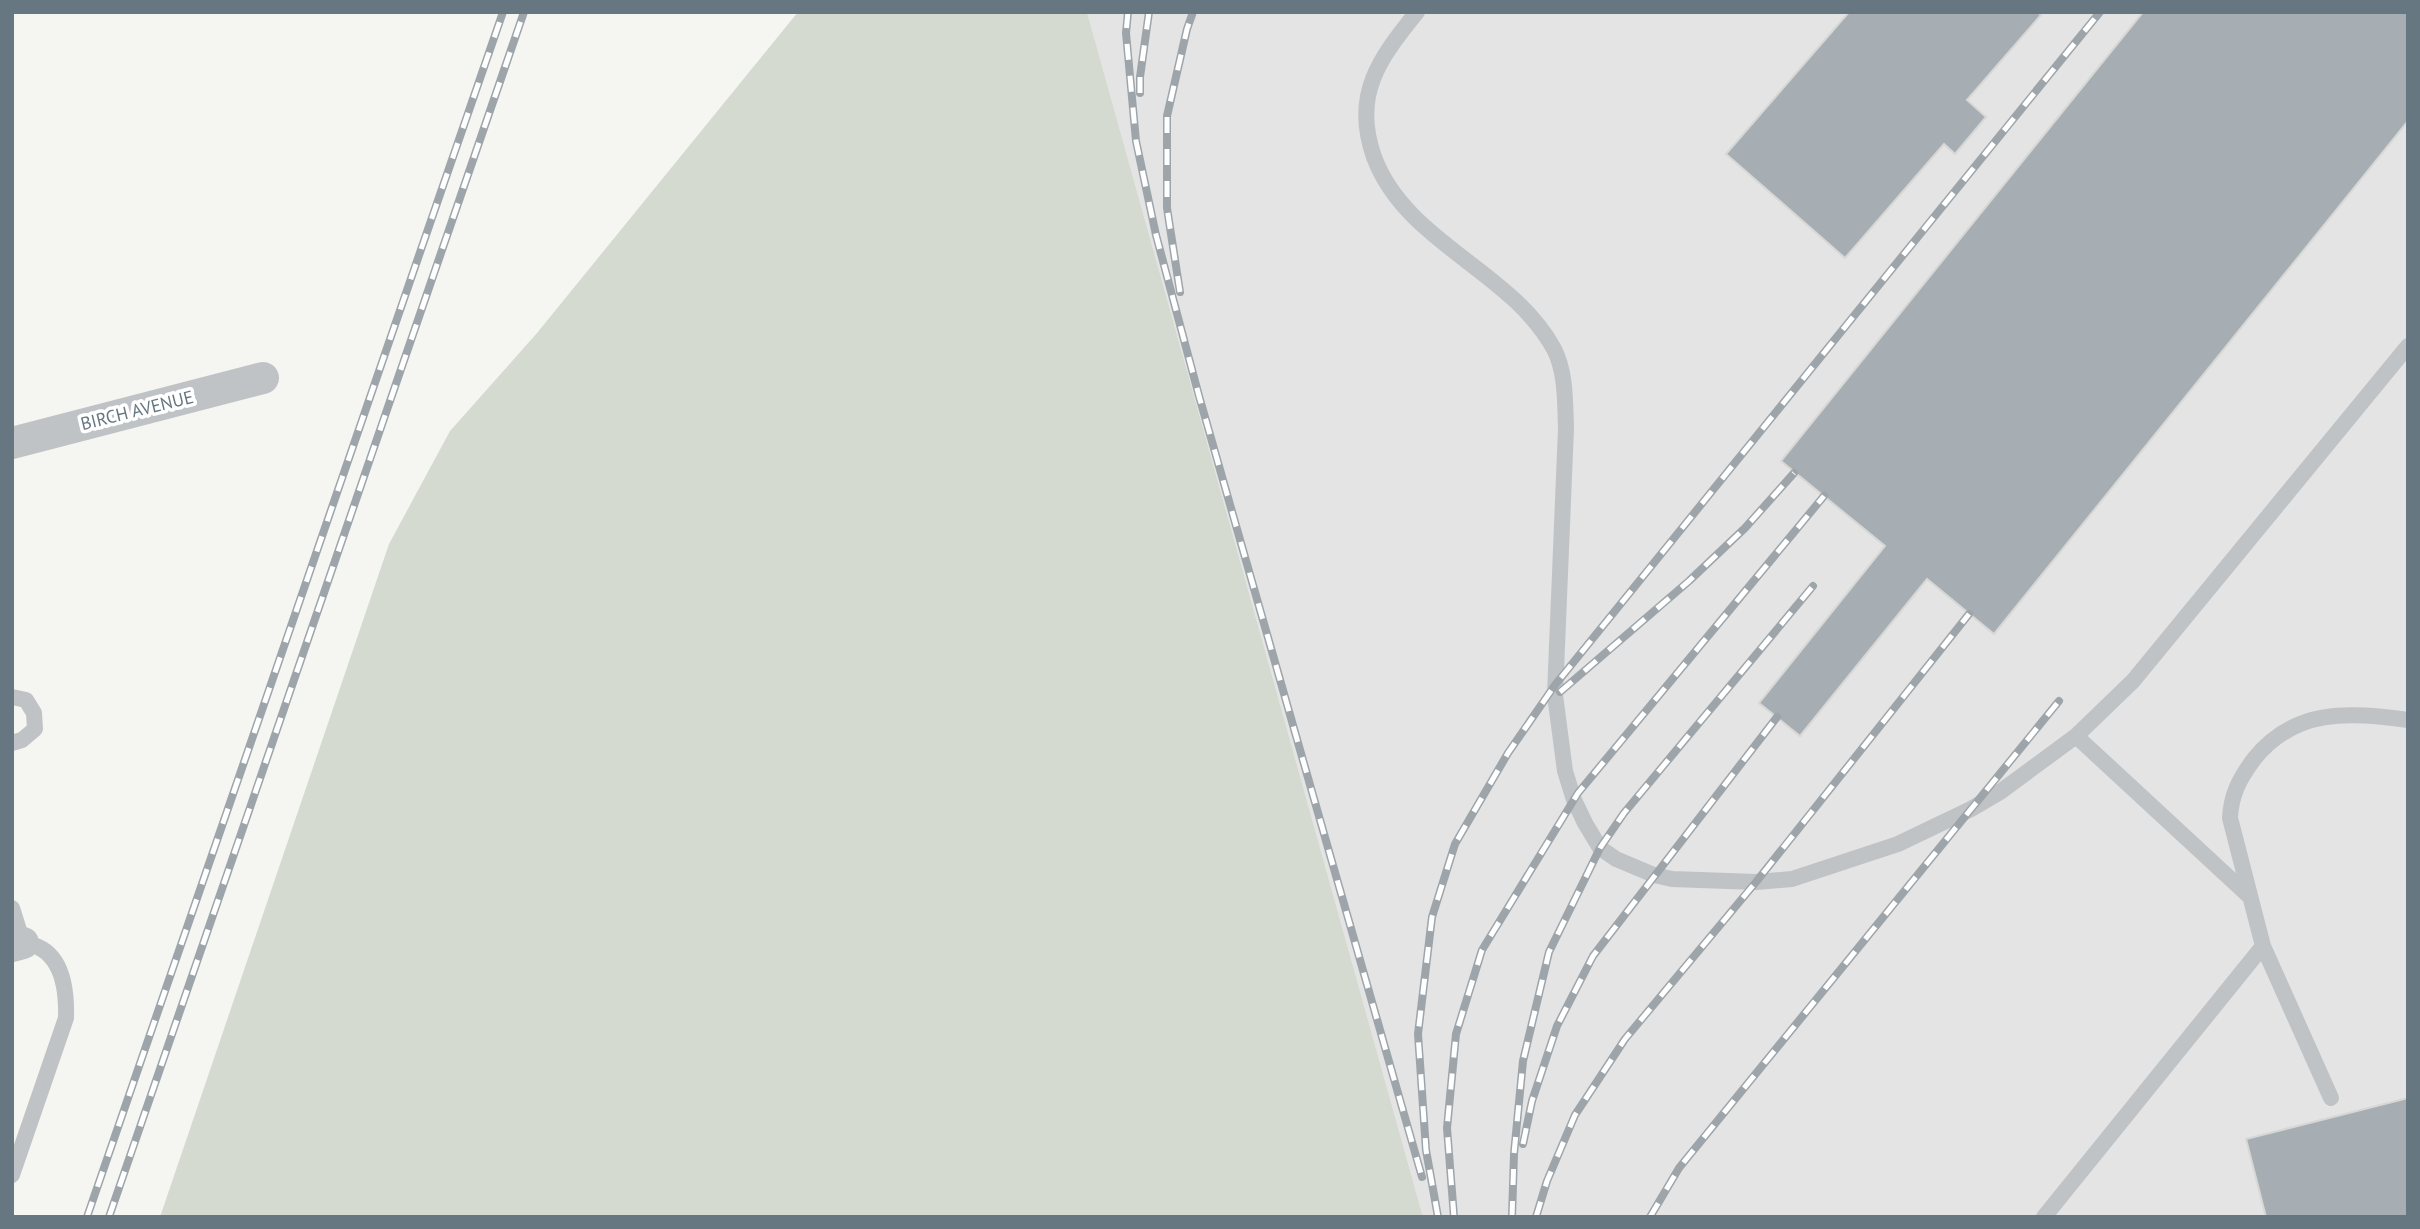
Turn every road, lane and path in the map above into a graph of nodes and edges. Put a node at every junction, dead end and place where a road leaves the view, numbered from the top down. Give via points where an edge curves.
1 (1417, 12) edge
2 (2408, 346) edge
3 (263, 378) dead end
4 (12, 443) edge
5 (12, 697) edge
6 (2408, 720) edge
7 (2077, 736) junction
8 (12, 743) edge
9 (2249, 896) junction
10 (12, 908) edge
11 (17, 945) edge
12 (2263, 946) junction
13 (2331, 1098) dead end
14 (12, 1175) edge
15 (2044, 1217) edge

1 - 7 lane via 1385,52 1372,79 1366,109 1369,141 1381,174 1399,201 1501,287 1536,323 1555,351 1564,387 1566,428 1555,695 1565,771 1574,800 1600,848 1616,859 1672,879 1792,879 1898,844 1970,809
2 - 7 lane via 2133,681
3 - 4 street, BIRCH AVENUE
5 - 8 lane via 26,701 34,713 35,729
6 - 9 lane via 2364,714 2320,718 2284,730 2265,746 2242,775 2231,799 2230,818
7 - 9 lane
9 - 12 lane
10 - 11 lane
11 - 14 lane via 37,945 55,962 65,988 66,1018
12 - 13 lane
12 - 15 lane

